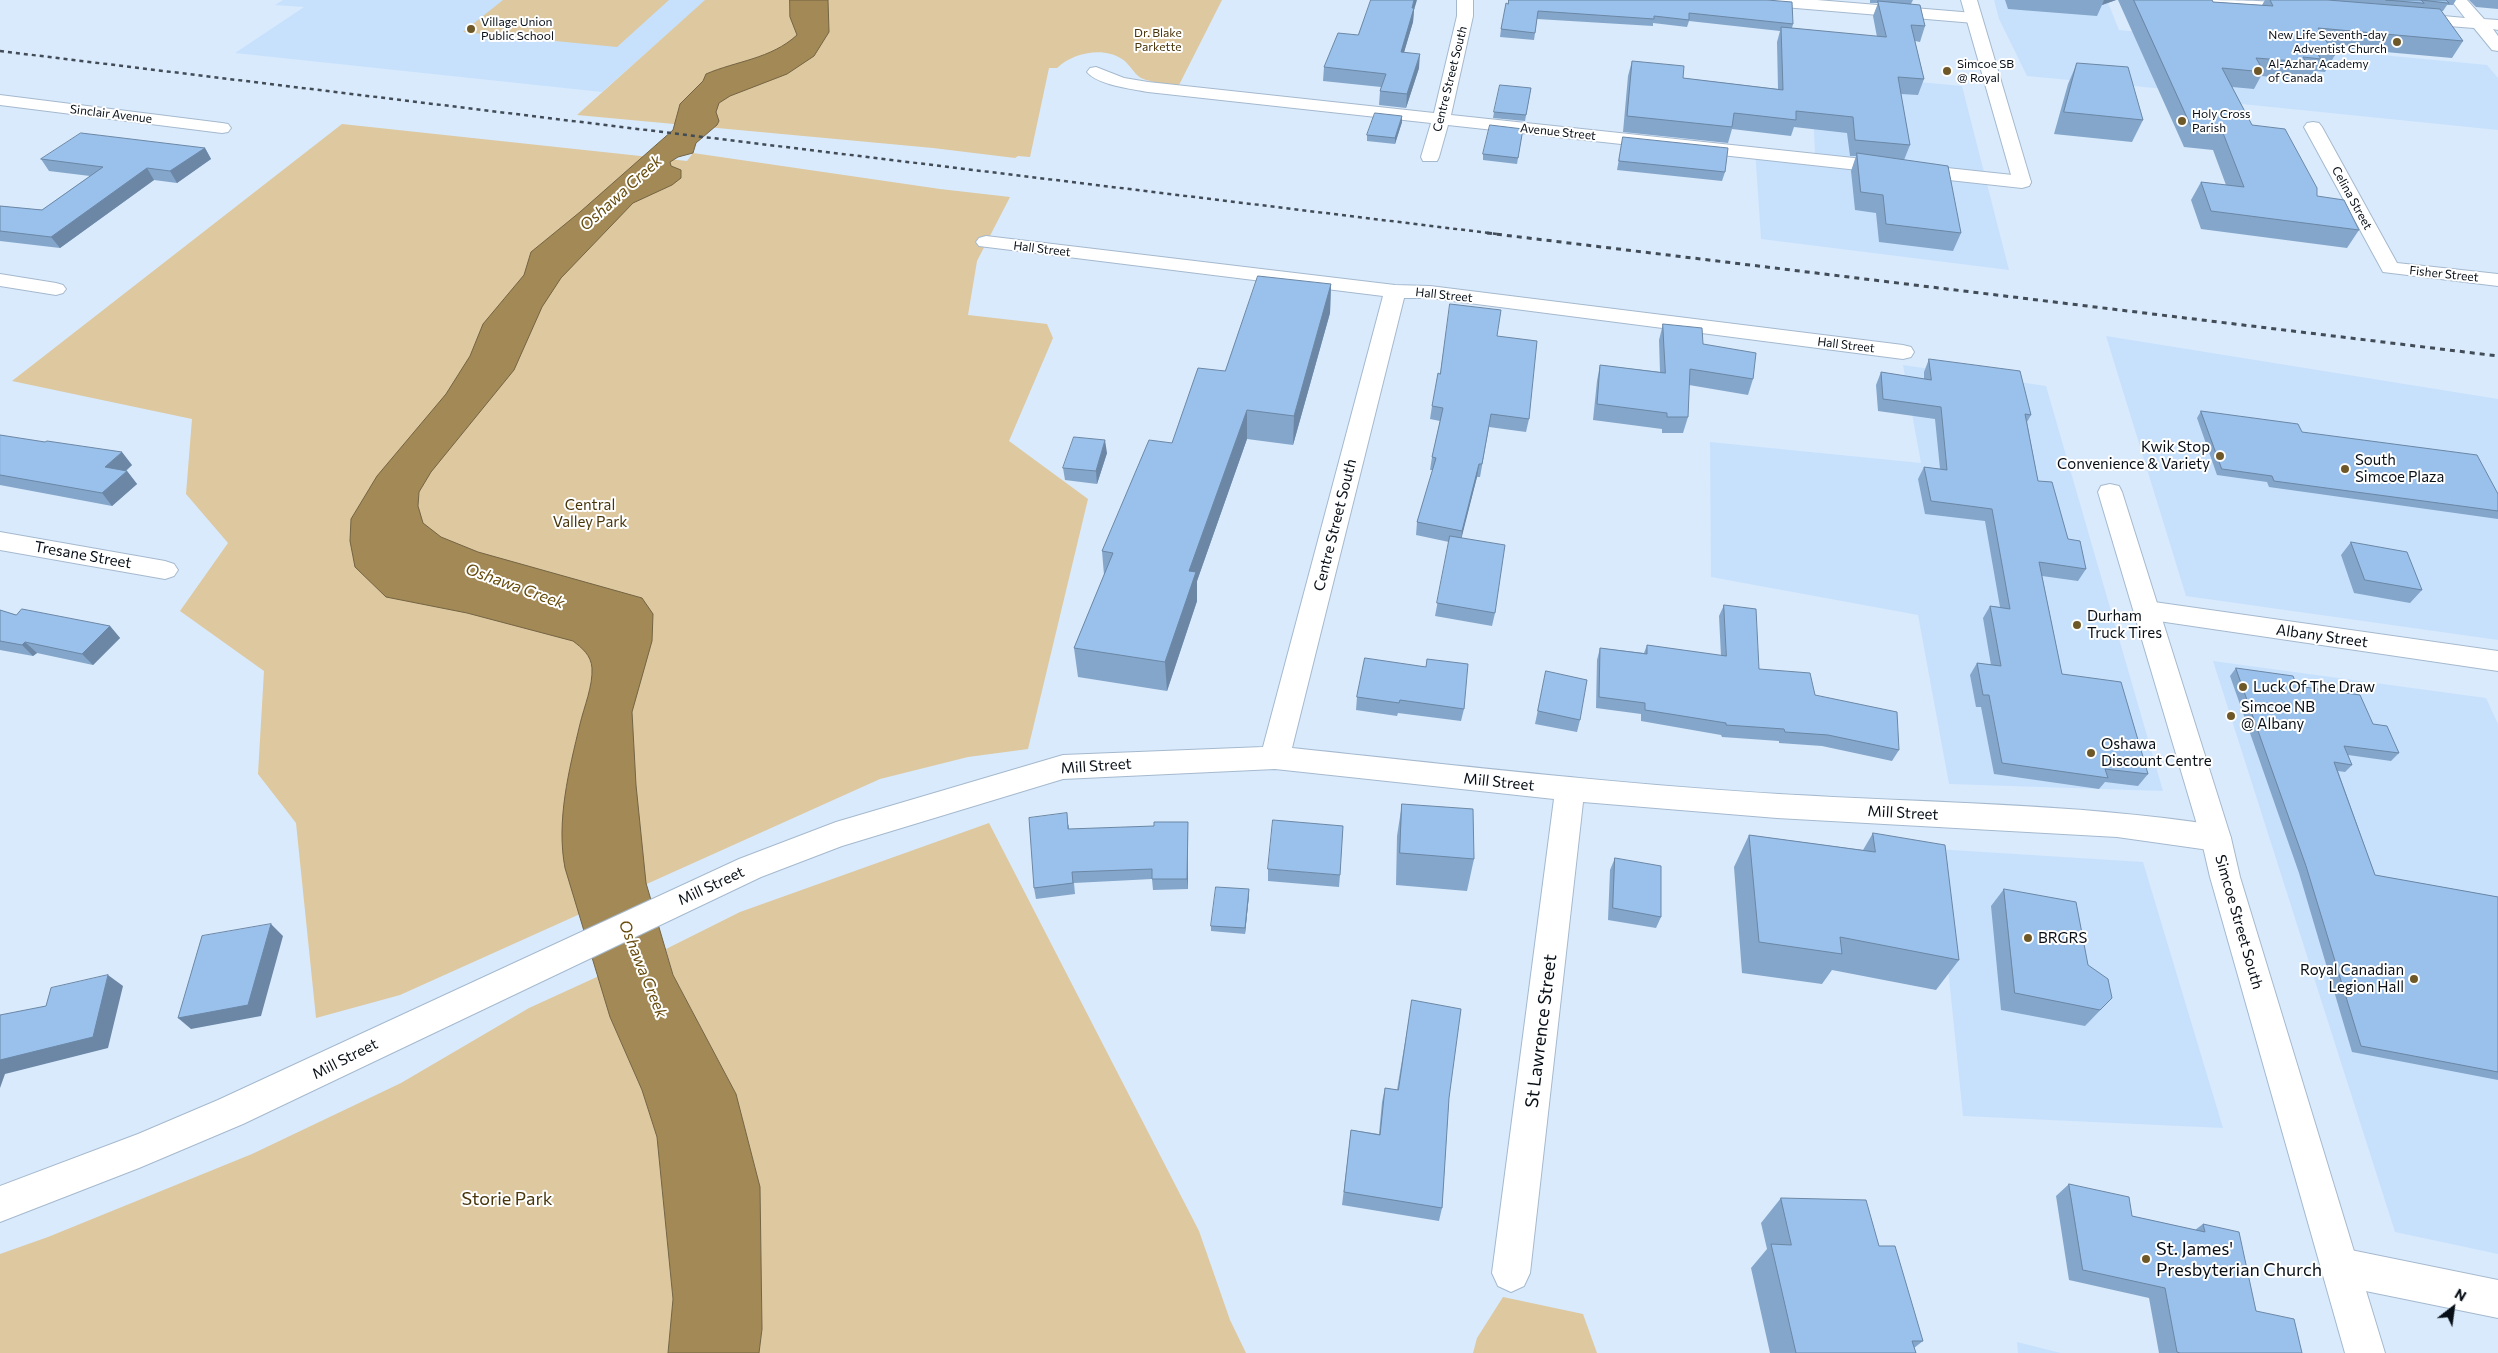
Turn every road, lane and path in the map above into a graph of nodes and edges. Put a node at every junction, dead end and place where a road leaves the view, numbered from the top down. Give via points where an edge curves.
1 (1465, 0) edge
2 (1760, 0) edge
3 (1969, 0) edge
4 (2205, 0) edge
5 (2459, 0) edge
6 (2233, 1) edge
7 (2321, 10) edge
8 (2398, 16) edge
9 (1974, 18) junction
10 (2479, 23) junction
11 (2498, 25) edge
12 (2498, 46) edge
13 (1096, 72) dead end
14 (0, 100) edge
15 (1441, 119) junction
16 (2313, 127) dead end
17 (222, 128) dead end
18 (1430, 157) dead end
19 (986, 242) dead end
20 (2390, 268) joint
21 (0, 280) edge
22 (2498, 280) edge
23 (56, 289) dead end
24 (1394, 291) junction
25 (1903, 352) dead end
26 (2110, 492) dead end
27 (0, 541) edge
28 (165, 570) dead end
29 (2147, 611) junction
30 (2498, 661) edge
31 (1275, 758) junction
32 (1570, 789) junction
33 (2216, 838) junction
34 (0, 1204) edge
35 (2341, 1267) junction
36 (1510, 1273) dead end
37 (2498, 1299) edge
38 (2365, 1353) edge

1 - 15 street, Centre Street South via 1465,16
2 - 9 street
3 - 9 street
4 - 6 street
5 - 10 street
6 - 7 street
8 - 10 street
9 - 15 street, Avenue Street via 2022,182
10 - 11 street
10 - 12 street
13 - 15 street, Avenue Street via 1148,88
14 - 17 street, Sinclair Avenue
15 - 18 street, Centre Street South
16 - 20 street, Celina Street
19 - 24 street, Hall Street
20 - 22 street, Fisher Street
21 - 23 street
24 - 25 street, Hall Street via 1440,293
24 - 31 street, Centre Street South
26 - 29 street, Simcoe Street South
27 - 28 street, Tresane Street
29 - 30 street, Albany Street
29 - 33 street, Simcoe Street South
31 - 32 street, Mill Street
31 - 34 street, Mill Street via 1063,767 836,835 750,868 308,1078 162,1142
32 - 33 street, Mill Street via 1777,806 2118,826
32 - 36 street, St Lawrence Street
33 - 35 street, Simcoe Street South
35 - 37 street
35 - 38 street, Simcoe Street South

